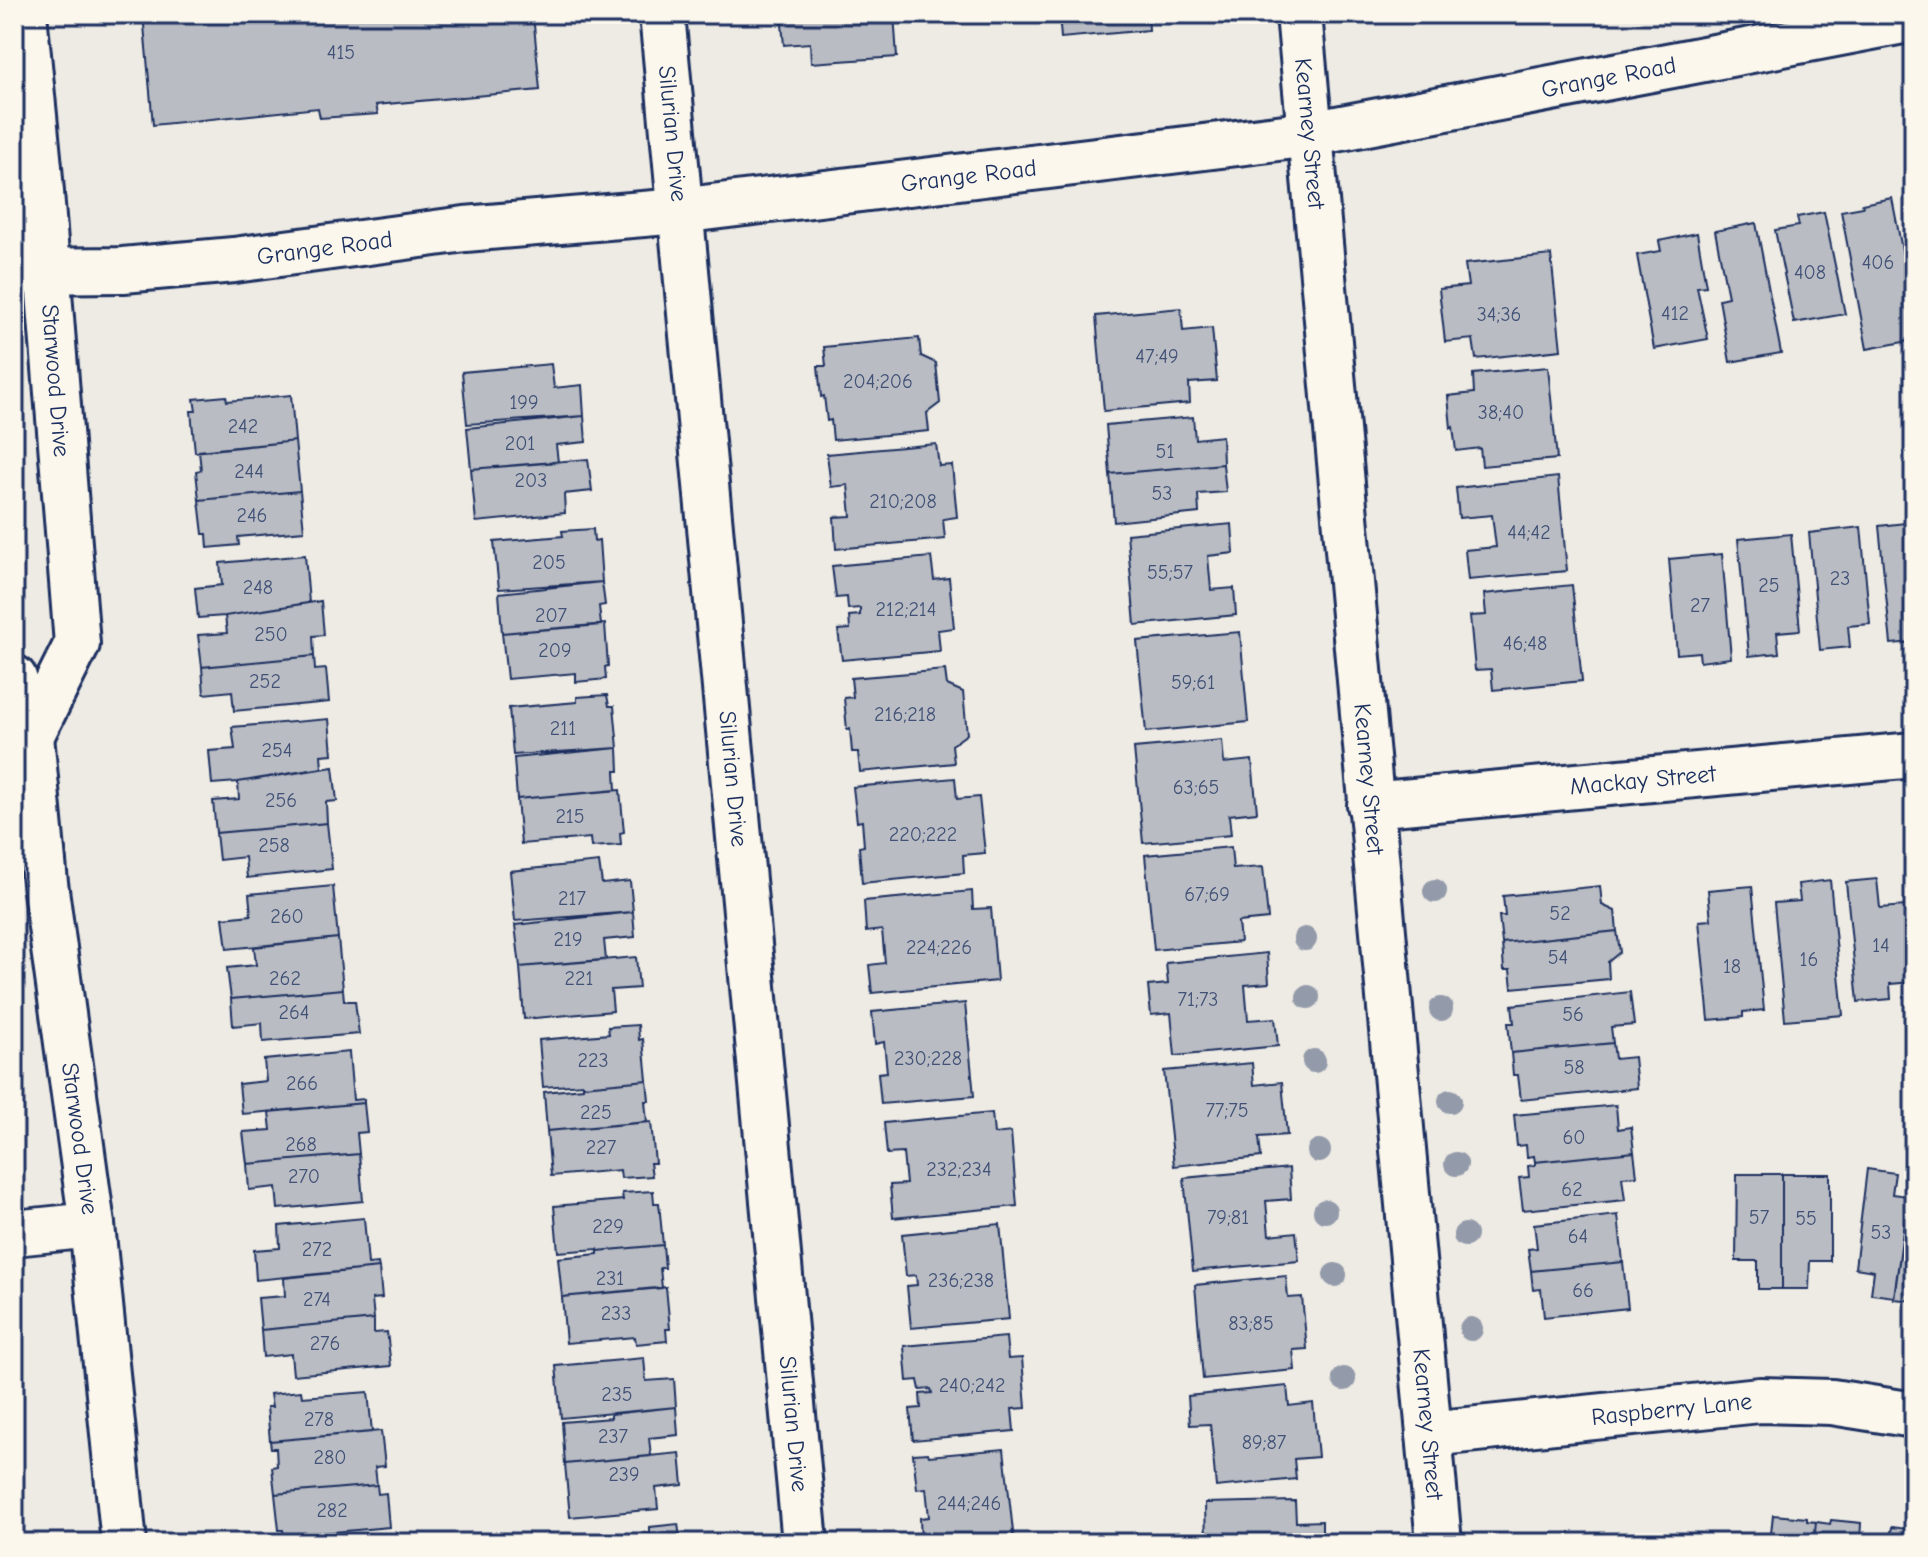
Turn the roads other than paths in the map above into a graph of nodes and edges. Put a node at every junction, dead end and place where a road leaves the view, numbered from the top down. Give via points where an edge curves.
1 (24, 14) edge
2 (662, 14) edge
3 (1299, 14) edge
4 (1914, 19) edge
5 (1310, 134) junction
6 (679, 211) junction
7 (31, 271) edge
8 (14, 678) edge
9 (31, 736) junction
10 (1914, 755) edge
11 (1370, 805) junction
12 (92, 1225) junction
13 (14, 1233) edge
14 (1914, 1415) edge
15 (1429, 1434) junction
16 (124, 1543) edge
17 (805, 1543) edge
18 (1439, 1543) edge

1 - 7 street, Starwood Drive
2 - 6 street, Silurian Drive
3 - 5 street, Kearney Street
4 - 5 street, Grange Road
5 - 6 street, Grange Road
5 - 11 street, Kearney Street
6 - 7 street, Grange Road via 465,229 139,269
6 - 17 street, Silurian Drive
7 - 9 street, Starwood Drive via 77,644
8 - 9 street, Starwood Drive
9 - 12 street, Starwood Drive via 45,883
10 - 11 street, Mackay Street
11 - 15 street, Kearney Street
12 - 13 street
12 - 16 street, Starwood Drive
14 - 15 street, Raspberry Lane via 1832,1402 1760,1400
15 - 18 street, Kearney Street

